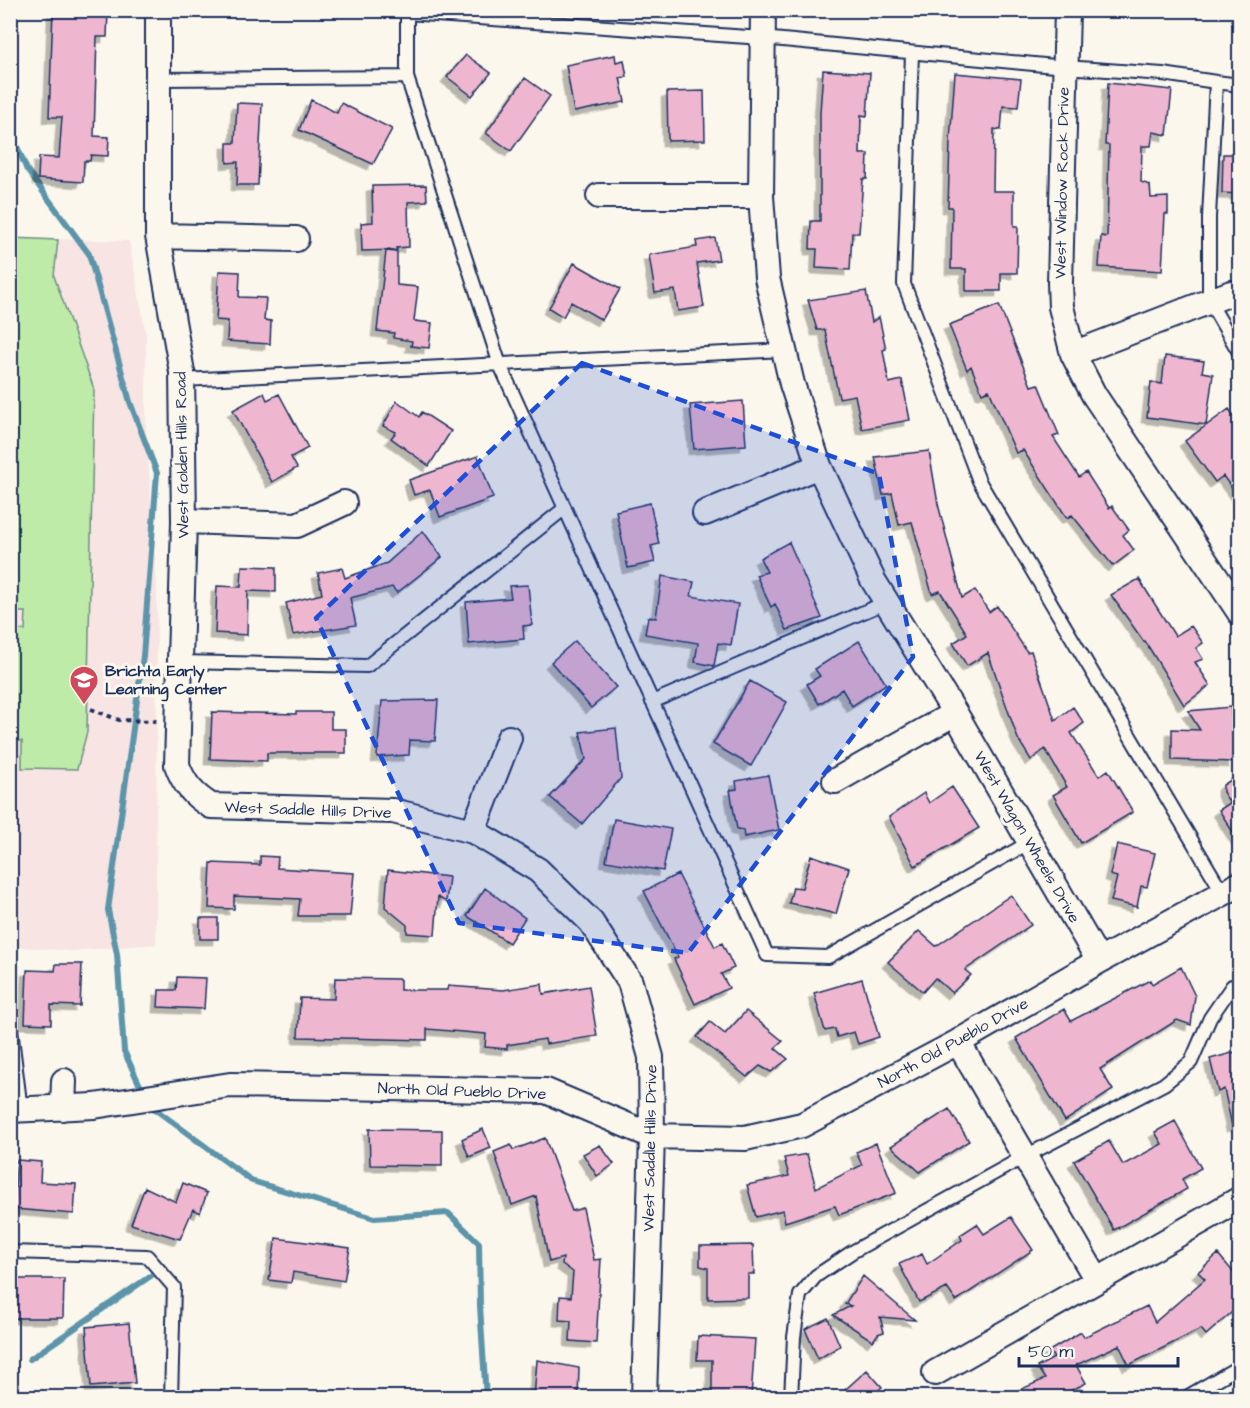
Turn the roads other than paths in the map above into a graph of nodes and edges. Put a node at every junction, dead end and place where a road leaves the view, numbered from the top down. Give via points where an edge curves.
1 (158, 10) edge
2 (762, 10) edge
3 (1067, 10) edge
4 (407, 12) edge
5 (762, 38) junction
6 (912, 52) junction
7 (1065, 67) junction
8 (407, 77) junction
9 (158, 79) junction
10 (1216, 82) junction
11 (1239, 85) edge
12 (599, 196) dead end
13 (761, 196) junction
14 (158, 236) junction
15 (296, 240) dead end
16 (1231, 293) dead end
17 (1209, 301) junction
18 (784, 350) junction
19 (1073, 354) junction
20 (1239, 354) edge
21 (500, 365) junction
22 (182, 380) junction
23 (819, 466) junction
24 (344, 503) dead end
25 (565, 508) junction
26 (705, 513) dead end
27 (184, 521) junction
28 (887, 602) junction
29 (1239, 614) edge
30 (180, 662) junction
31 (652, 702) junction
32 (955, 713) junction
33 (509, 738) dead end
34 (835, 782) dead end
35 (190, 790) joint
36 (473, 831) junction
37 (1030, 842) junction
38 (1231, 889) edge
39 (1099, 961) junction
40 (1239, 986) edge
41 (10, 1021) edge
42 (958, 1042) junction
43 (64, 1081) dead end
44 (63, 1108) junction
45 (16, 1110) edge
46 (652, 1136) junction
47 (1024, 1157) junction
48 (1239, 1199) edge
49 (10, 1252) edge
50 (1097, 1280) junction
51 (1239, 1366) edge
52 (935, 1373) dead end
53 (171, 1398) edge
54 (644, 1398) edge
55 (791, 1398) edge
56 (1185, 1398) edge

1 - 9 street, West Golden Hills Road
2 - 5 street, West Wagon Wheels Drive
3 - 7 street, West Window Rock Drive
4 - 5 lane
4 - 8 lane
5 - 6 lane
5 - 13 street, West Wagon Wheels Drive
6 - 7 lane
6 - 38 lane via 904,284 908,295 979,481
7 - 10 lane
7 - 19 street, West Window Rock Drive via 1060,283
8 - 9 lane
8 - 21 lane
9 - 14 street, West Golden Hills Road
10 - 11 lane
10 - 17 lane
12 - 13 street
13 - 18 street, West Wagon Wheels Drive via 767,278
14 - 15 street
14 - 22 street, West Golden Hills Road
16 - 17 street
17 - 19 street
17 - 20 lane
18 - 21 lane
18 - 23 street, West Wagon Wheels Drive
19 - 29 street, West Window Rock Drive via 1101,406
21 - 22 lane
21 - 25 lane
22 - 27 street, West Golden Hills Road
23 - 26 street
23 - 28 street, West Wagon Wheels Drive
24 - 27 street via 297,525
25 - 30 lane via 367,666
25 - 31 lane
27 - 30 street, West Golden Hills Road
28 - 31 lane
28 - 32 street, West Wagon Wheels Drive
30 - 35 street, West Golden Hills Road via 177,765
31 - 37 lane via 767,956 828,957
32 - 34 street
32 - 37 street, West Wagon Wheels Drive
33 - 36 street
35 - 36 street, West Saddle Hills Drive via 210,806 393,811
36 - 46 street, West Saddle Hills Drive via 538,870 591,922 630,982 651,1057
37 - 39 street, West Wagon Wheels Drive
38 - 39 street, North Old Pueblo Drive
39 - 42 street, North Old Pueblo Drive
40 - 47 lane via 1232,986 1210,1018 1191,1062 1164,1084
41 - 45 lane
42 - 46 street, North Old Pueblo Drive via 802,1125 745,1138
42 - 47 street
43 - 44 street
44 - 45 street, North Old Pueblo Drive
44 - 46 street, North Old Pueblo Drive via 230,1085 546,1091
46 - 54 street, West Saddle Hills Drive
47 - 50 street
47 - 55 lane via 816,1276 800,1295
48 - 50 street
49 - 53 lane via 147,1256 174,1287
50 - 52 street
51 - 56 lane

